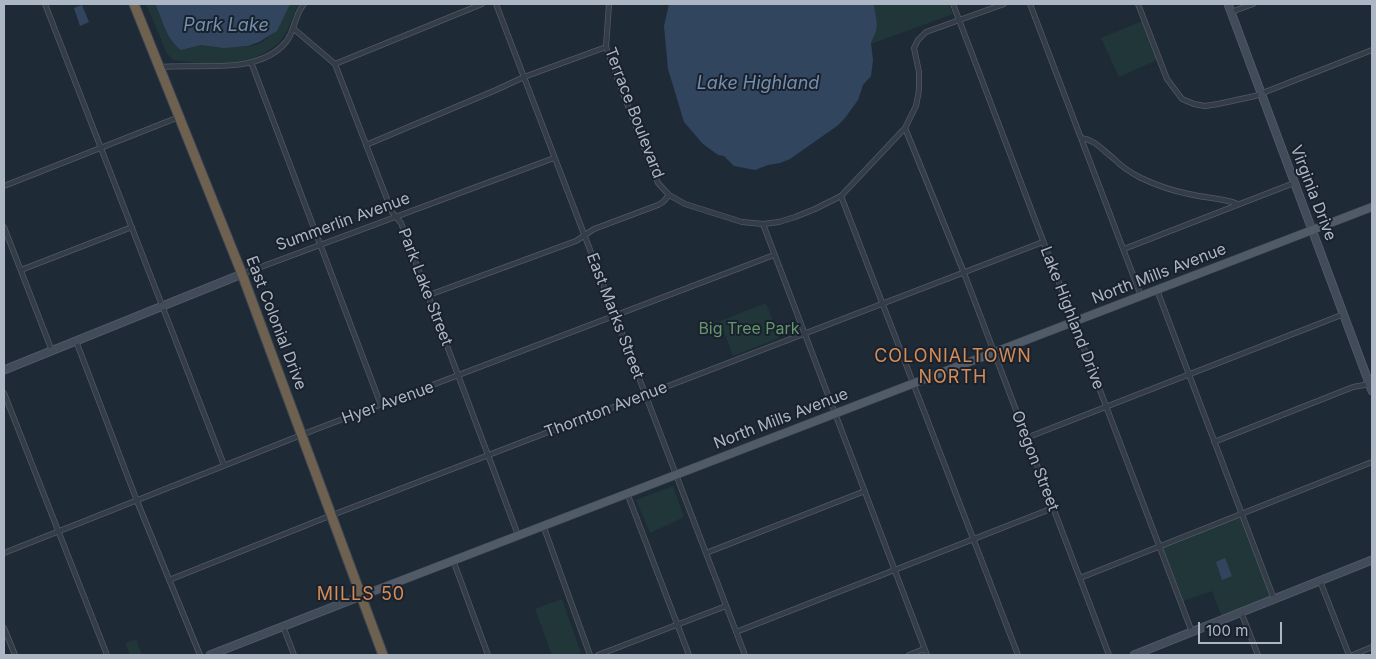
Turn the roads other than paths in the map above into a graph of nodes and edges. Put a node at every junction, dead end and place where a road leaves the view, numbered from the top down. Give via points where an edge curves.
1 (45, 4) edge
2 (134, 4) edge
3 (304, 4) edge
4 (482, 4) edge
5 (496, 4) edge
6 (609, 4) edge
7 (953, 4) edge
8 (1004, 4) edge
9 (1030, 4) edge
10 (1138, 4) edge
11 (1228, 4) edge
12 (1253, 4) edge
13 (1231, 12) junction
14 (960, 20) junction
15 (294, 29) junction
16 (606, 46) junction
17 (1372, 50) edge
18 (251, 62) junction
19 (335, 64) junction
20 (160, 67) junction
21 (524, 77) junction
22 (1261, 94) junction
23 (180, 116) junction
24 (905, 128) junction
25 (1081, 138) junction
26 (366, 145) junction
27 (100, 147) junction
28 (554, 158) junction
29 (1294, 182) junction
30 (4, 186) edge
31 (669, 195) junction
32 (842, 196) junction
33 (1238, 204) junction
34 (1372, 207) edge
35 (397, 218) junction
36 (763, 224) junction
37 (4, 226) edge
38 (132, 227) junction
39 (1313, 230) junction
40 (585, 236) junction
41 (1043, 242) junction
42 (320, 246) junction
43 (1124, 249) junction
44 (774, 255) junction
45 (21, 270) junction
46 (964, 273) junction
47 (242, 274) junction
48 (1157, 290) junction
49 (429, 295) junction
50 (1141, 296) junction
51 (883, 303) junction
52 (163, 306) junction
53 (1344, 314) junction
54 (615, 316) junction
55 (1073, 322) junction
56 (804, 334) junction
57 (76, 341) junction
58 (52, 351) junction
59 (994, 353) junction
60 (4, 370) edge
61 (1189, 375) junction
62 (459, 376) junction
63 (914, 383) junction
64 (1371, 386) edge
65 (4, 393) edge
66 (645, 395) junction
67 (382, 405) junction
68 (1106, 407) junction
69 (835, 413) junction
70 (302, 435) junction
71 (1026, 438) junction
72 (1214, 442) junction
73 (489, 455) junction
74 (1372, 462) edge
75 (224, 466) junction
76 (676, 474) junction
77 (865, 491) junction
78 (627, 493) junction
79 (137, 501) junction
80 (1053, 508) junction
81 (1242, 514) junction
82 (332, 515) junction
83 (543, 525) junction
84 (58, 532) junction
85 (518, 535) junction
86 (974, 539) junction
87 (1159, 547) junction
88 (4, 553) edge
89 (706, 553) junction
90 (453, 560) junction
91 (1372, 560) edge
92 (894, 569) junction
93 (1080, 578) junction
94 (169, 580) junction
95 (1320, 581) junction
96 (361, 596) junction
97 (1274, 599) junction
98 (726, 606) junction
99 (1241, 612) junction
100 (283, 626) junction
101 (677, 626) junction
102 (4, 628) edge
103 (736, 632) junction
104 (1192, 632) junction
105 (1372, 647) edge
106 (924, 649) junction
107 (14, 655) edge
108 (107, 655) edge
109 (200, 655) edge
110 (210, 655) edge
111 (294, 655) edge
112 (383, 655) edge
113 (488, 655) edge
114 (590, 655) edge
115 (598, 655) edge
116 (689, 655) edge
117 (745, 655) edge
118 (909, 655) edge
119 (927, 655) edge
120 (1018, 655) edge
121 (1109, 655) edge
122 (1134, 655) edge
123 (1258, 655) edge
124 (1351, 655) edge

1 - 27 street
2 - 20 highway, East Colonial Drive
3 - 15 street
4 - 19 street
5 - 21 street, East Marks Street
6 - 16 street, Terrace Boulevard
7 - 14 street, Lake Highland Drive
8 - 14 street, Terrace Boulevard
9 - 25 street
10 - 22 street via 1167,79 1182,99 1204,106
11 - 13 street, Virginia Drive
12 - 13 street
13 - 22 street, Virginia Drive
14 - 24 street, Terrace Boulevard via 926,32 918,40 914,48 919,90 916,106
14 - 41 street, Lake Highland Drive
15 - 18 street via 280,49
15 - 19 street, Park Lake Street
16 - 21 street
16 - 31 street, Terrace Boulevard via 658,183
17 - 22 street
18 - 20 street via 222,67
18 - 42 street
19 - 26 street, Park Lake Street
20 - 23 highway, East Colonial Drive
21 - 26 street
21 - 28 street, East Marks Street
22 - 29 street, Virginia Drive
23 - 27 street
23 - 47 highway, East Colonial Drive
24 - 32 street, Terrace Boulevard
24 - 46 street, Oregon Street
25 - 33 street via 1095,142 1129,171 1154,183
25 - 43 street
26 - 35 street, Park Lake Street
27 - 30 street
27 - 38 street
28 - 35 street, Summerlin Avenue
28 - 40 street, East Marks Street
29 - 33 street
29 - 39 street, Virginia Drive
31 - 36 street, Terrace Boulevard via 726,218
31 - 40 street via 658,205 594,229
32 - 36 street, Terrace Boulevard via 795,217
32 - 51 street
33 - 43 street
34 - 39 main road, North Mills Avenue
35 - 42 street, Summerlin Avenue
35 - 49 street, Park Lake Street
36 - 44 street
37 - 45 street
38 - 45 street
38 - 52 street
39 - 48 main road, North Mills Avenue
39 - 53 street, Virginia Drive
40 - 49 street
40 - 54 street, East Marks Street
41 - 46 street, Thornton Avenue
41 - 55 street, Lake Highland Drive
42 - 47 street, Summerlin Avenue
42 - 67 street
43 - 50 street
44 - 54 street, Hyer Avenue
44 - 56 street
45 - 58 street
46 - 51 street, Thornton Avenue
46 - 59 street, Oregon Street
47 - 52 street, Summerlin Avenue
47 - 70 highway, East Colonial Drive
48 - 50 main road, North Mills Avenue
48 - 61 street
49 - 62 street, Park Lake Street
50 - 55 main road, North Mills Avenue
51 - 56 street, Thornton Avenue
51 - 63 street
52 - 57 street, Summerlin Avenue
52 - 75 street
53 - 61 street
53 - 64 street, Virginia Drive
54 - 62 street, Hyer Avenue
54 - 66 street, East Marks Street
55 - 59 main road, North Mills Avenue
55 - 68 street, Lake Highland Drive
56 - 66 street, Thornton Avenue
56 - 69 street
57 - 58 street, Summerlin Avenue
57 - 79 street
58 - 60 street, Summerlin Avenue
59 - 63 main road, North Mills Avenue
59 - 71 street, Oregon Street
61 - 68 street
61 - 72 street
62 - 67 street, Hyer Avenue
62 - 73 street, Park Lake Street
63 - 69 main road, North Mills Avenue
63 - 86 street
64 - 72 street via 1353,387
65 - 84 street
66 - 73 street, Thornton Avenue
66 - 76 street, East Marks Street
67 - 70 street, Hyer Avenue
68 - 71 street
68 - 87 street, Lake Highland Drive
69 - 76 main road, North Mills Avenue
69 - 77 street
70 - 75 street, Hyer Avenue
70 - 82 highway, East Colonial Drive
71 - 80 street, Oregon Street
72 - 81 street
73 - 82 street, Thornton Avenue
73 - 85 street, Park Lake Street
74 - 81 street
75 - 79 street, Hyer Avenue
76 - 78 main road, North Mills Avenue
76 - 89 street, East Marks Street
77 - 89 street
77 - 92 street
78 - 83 main road, North Mills Avenue
78 - 101 street
79 - 84 street, Hyer Avenue
79 - 94 street
80 - 86 street
80 - 93 street, Oregon Street
81 - 87 street
81 - 97 street
82 - 94 street, Thornton Avenue
82 - 96 highway, East Colonial Drive
83 - 85 main road, North Mills Avenue
83 - 114 street
84 - 88 street, Hyer Avenue
84 - 108 street
85 - 90 main road, North Mills Avenue
86 - 92 street
86 - 120 street
87 - 93 street
87 - 104 street, Lake Highland Drive
89 - 98 street, East Marks Street
90 - 96 main road, North Mills Avenue
90 - 113 street
91 - 95 street
92 - 103 street
92 - 106 street
93 - 121 street, Oregon Street
94 - 109 street
95 - 97 street
95 - 124 street
96 - 100 street, North Mills Avenue
96 - 112 highway, East Colonial Drive
97 - 99 street
98 - 101 street
98 - 103 street, East Marks Street
99 - 104 street
99 - 123 street
100 - 110 street, North Mills Avenue
100 - 111 street
101 - 115 street
101 - 116 street
102 - 107 street
103 - 117 street, East Marks Street
104 - 122 street
105 - 124 street
106 - 118 street
106 - 119 street

